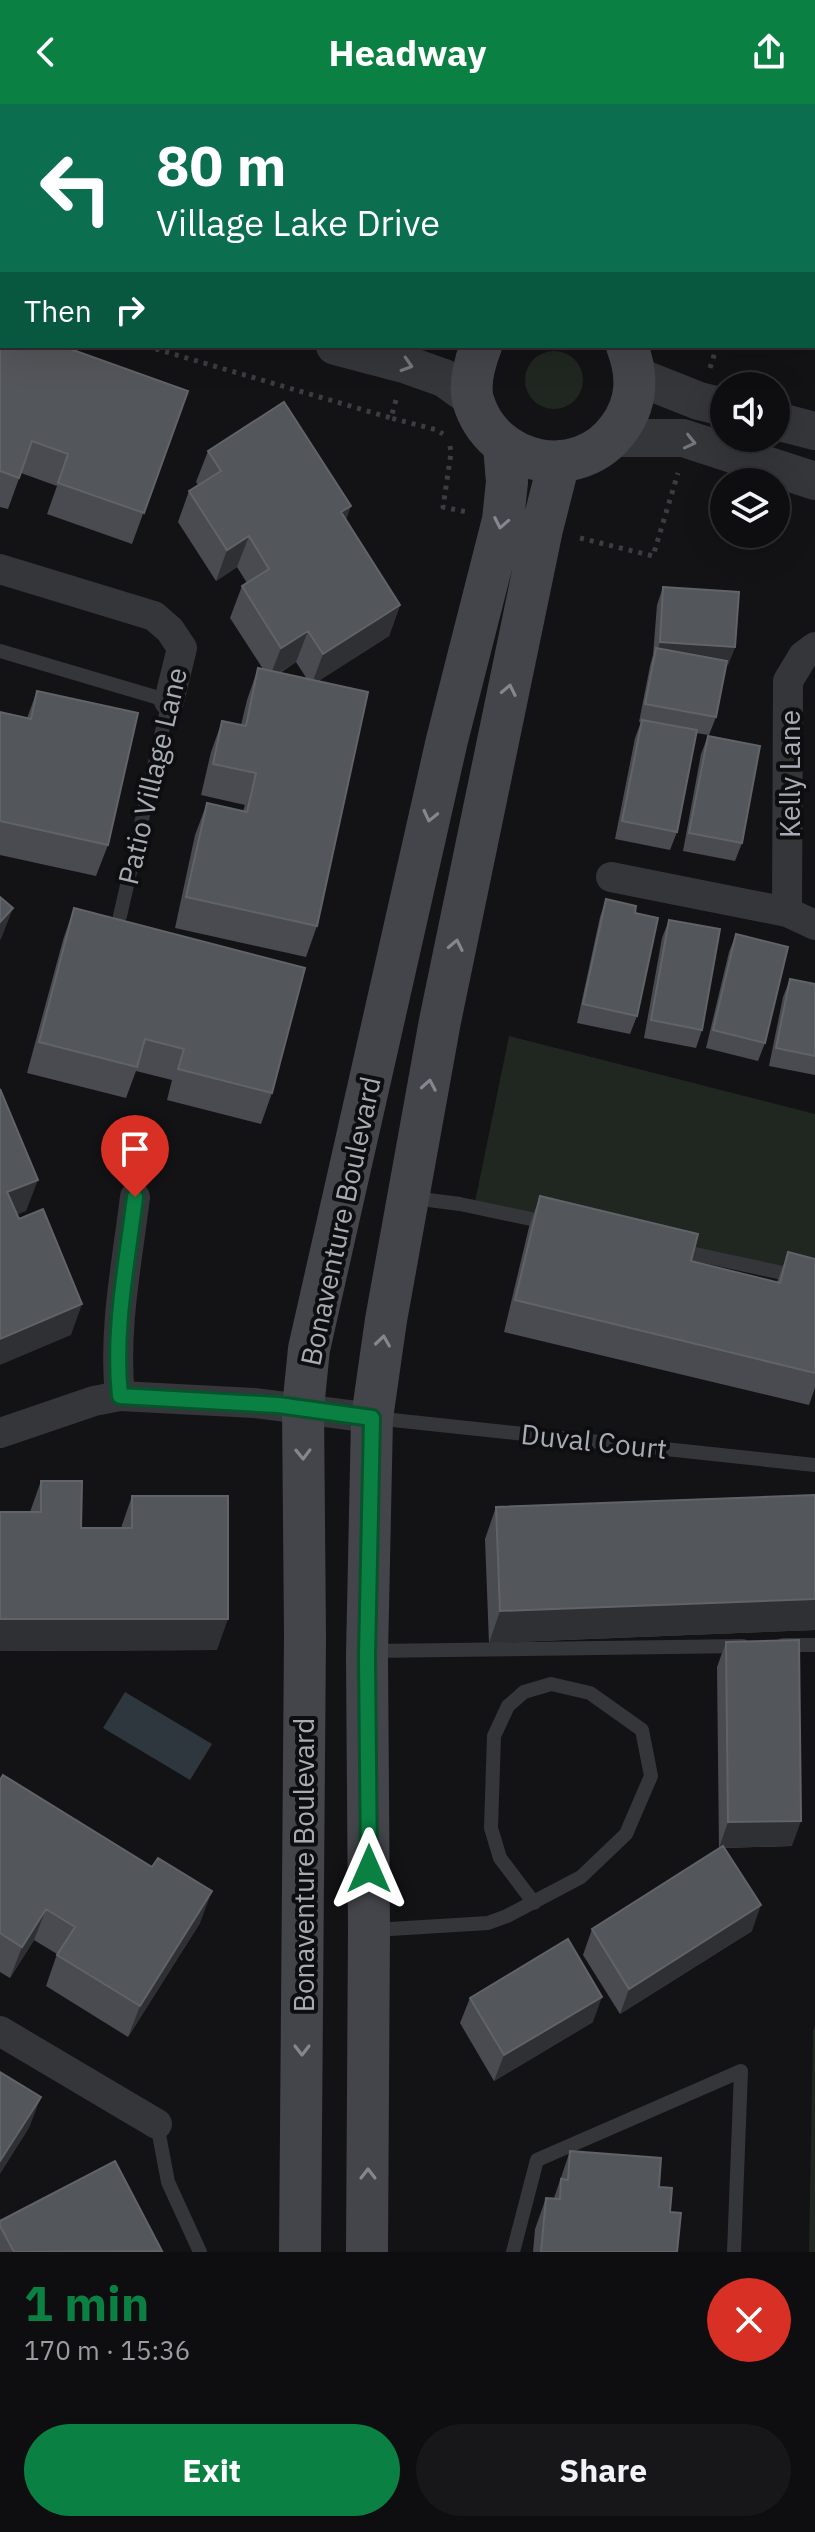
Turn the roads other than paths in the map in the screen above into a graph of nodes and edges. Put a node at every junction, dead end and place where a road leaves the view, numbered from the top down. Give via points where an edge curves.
1 (343, 348) edge
2 (480, 348) edge
3 (632, 361) edge
4 (472, 398) junction
5 (710, 404) edge
6 (790, 425) edge
7 (815, 431) edge
8 (612, 438) junction
9 (504, 446) junction
10 (559, 462) junction
11 (815, 481) edge
12 (522, 524) junction
13 (0, 569) edge
14 (815, 647) edge
15 (0, 651) edge
16 (169, 701) junction
17 (611, 877) dead end
18 (787, 912) junction
19 (120, 916) edge
20 (815, 925) edge
21 (135, 1197) dead end
22 (408, 1197) junction
23 (567, 1227) edge
24 (660, 1247) edge
25 (815, 1280) edge
26 (120, 1396) junction
27 (303, 1408) junction
28 (372, 1418) junction
29 (0, 1433) edge
30 (815, 1465) edge
31 (815, 1645) edge
32 (368, 1651) junction
33 (534, 1903) junction
34 (369, 1930) junction
35 (0, 2031) edge
36 (157, 2124) joint
37 (200, 2252) edge
38 (300, 2252) edge
39 (367, 2252) edge
40 (513, 2252) edge
41 (734, 2252) edge

1 - 4 street via 444,378
2 - 4 main road
3 - 5 street
3 - 8 main road via 635,392 627,417
4 - 9 main road
6 - 7 street
8 - 10 main road via 579,459
8 -> 11 street via 683,438
9 - 10 main road via 539,462
9 - 12 main road, Bonaventure Boulevard via 507,482
10 - 12 main road, Bonaventure Boulevard
22 -> 12 main road, Bonaventure Boulevard
12 -> 27 main road, Bonaventure Boulevard via 444,755 312,1334
13 - 16 street, Patio Village Lane via 154,616 182,648
14 - 18 street, Kelly Lane via 788,681
15 - 16 lane
16 - 19 lane, Patio Village Lane
17 - 18 street
18 - 20 street
21 - 26 street via 119,1334
22 - 23 lane
28 -> 22 main road, Bonaventure Boulevard
24 - 25 lane
26 - 27 street
26 - 29 street
27 - 28 street
27 -> 38 main road, Bonaventure Boulevard
28 - 30 lane, Duval Court
28 - 32 main road, Bonaventure Boulevard
31 - 32 lane
32 - 34 main road, Bonaventure Boulevard
33 - 33 lane via 581,1877 626,1834 651,1776 642,1730 590,1693 551,1684 524,1692 508,1706 494,1736 491,1828 500,1858
33 - 34 lane via 475,1925
39 -> 34 main road, Bonaventure Boulevard
35 - 36 street
36 - 37 lane via 168,2182
40 - 41 lane via 537,2160 741,2071

